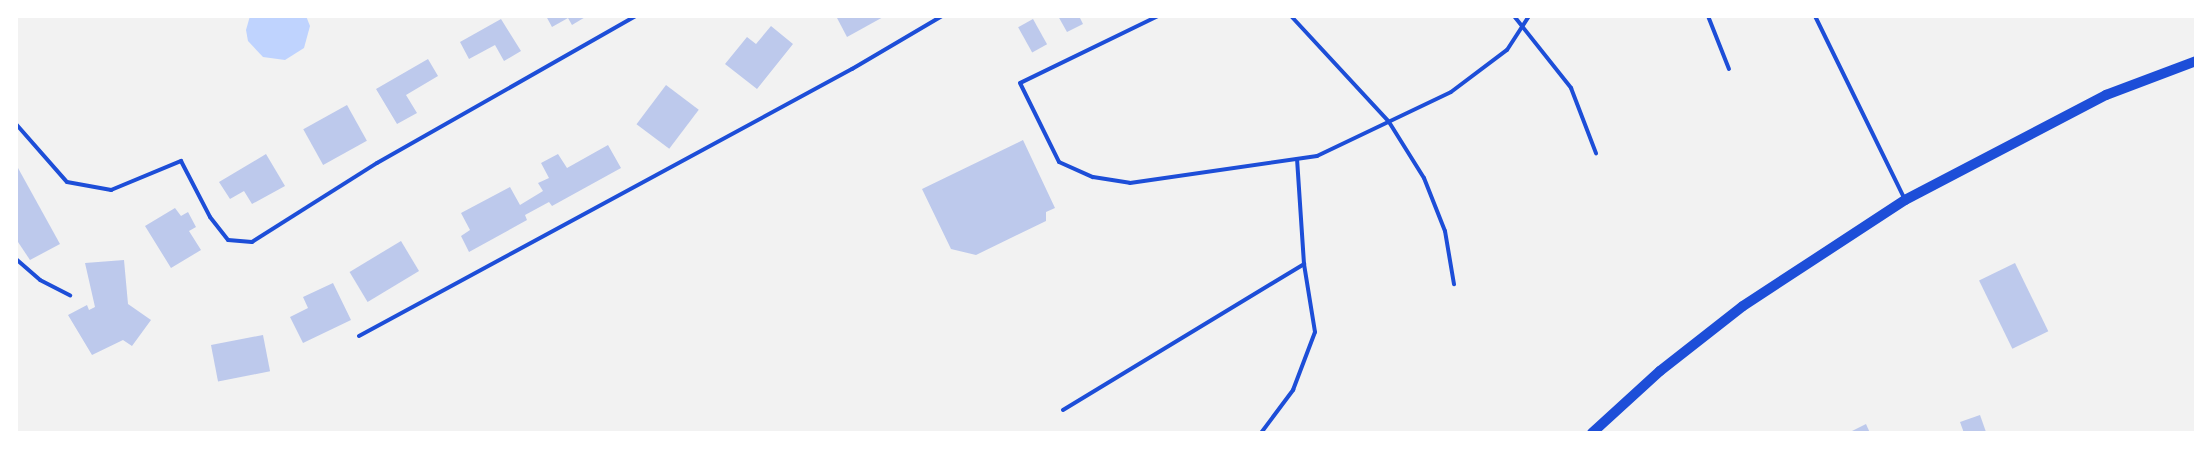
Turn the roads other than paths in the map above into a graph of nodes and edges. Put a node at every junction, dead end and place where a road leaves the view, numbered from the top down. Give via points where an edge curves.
1 (636, 16) edge
2 (942, 16) edge
3 (1158, 16) edge
4 (1291, 16) edge
5 (1514, 16) edge
6 (1529, 16) edge
7 (1708, 16) edge
8 (1815, 16) edge
9 (1524, 24) junction
10 (2196, 61) edge
11 (1728, 68) dead end
12 (1389, 122) junction
13 (16, 124) edge
14 (1596, 153) dead end
15 (1297, 159) junction
16 (1905, 200) junction
17 (16, 259) edge
18 (1304, 264) junction
19 (1454, 284) dead end
20 (70, 295) dead end
21 (359, 336) dead end
22 (1063, 410) dead end
23 (1261, 433) edge
24 (1592, 433) edge

1 - 13 lane via 377,163 252,242 228,240 210,217 181,161 110,190 67,182
2 - 21 lane via 852,69
3 - 15 lane via 1020,83 1059,162 1093,177 1130,183
4 - 12 lane
5 - 9 lane
6 - 9 lane
7 - 11 lane
8 - 16 lane
9 - 12 lane via 1507,50 1451,92
9 - 14 lane via 1571,88
10 - 16 main road via 2106,95
12 - 15 lane via 1317,156
12 - 19 lane via 1424,178 1444,231
15 - 18 lane
16 - 24 main road via 1743,306 1660,371
17 - 20 lane via 40,280
18 - 22 lane
18 - 23 lane via 1315,332 1293,390

